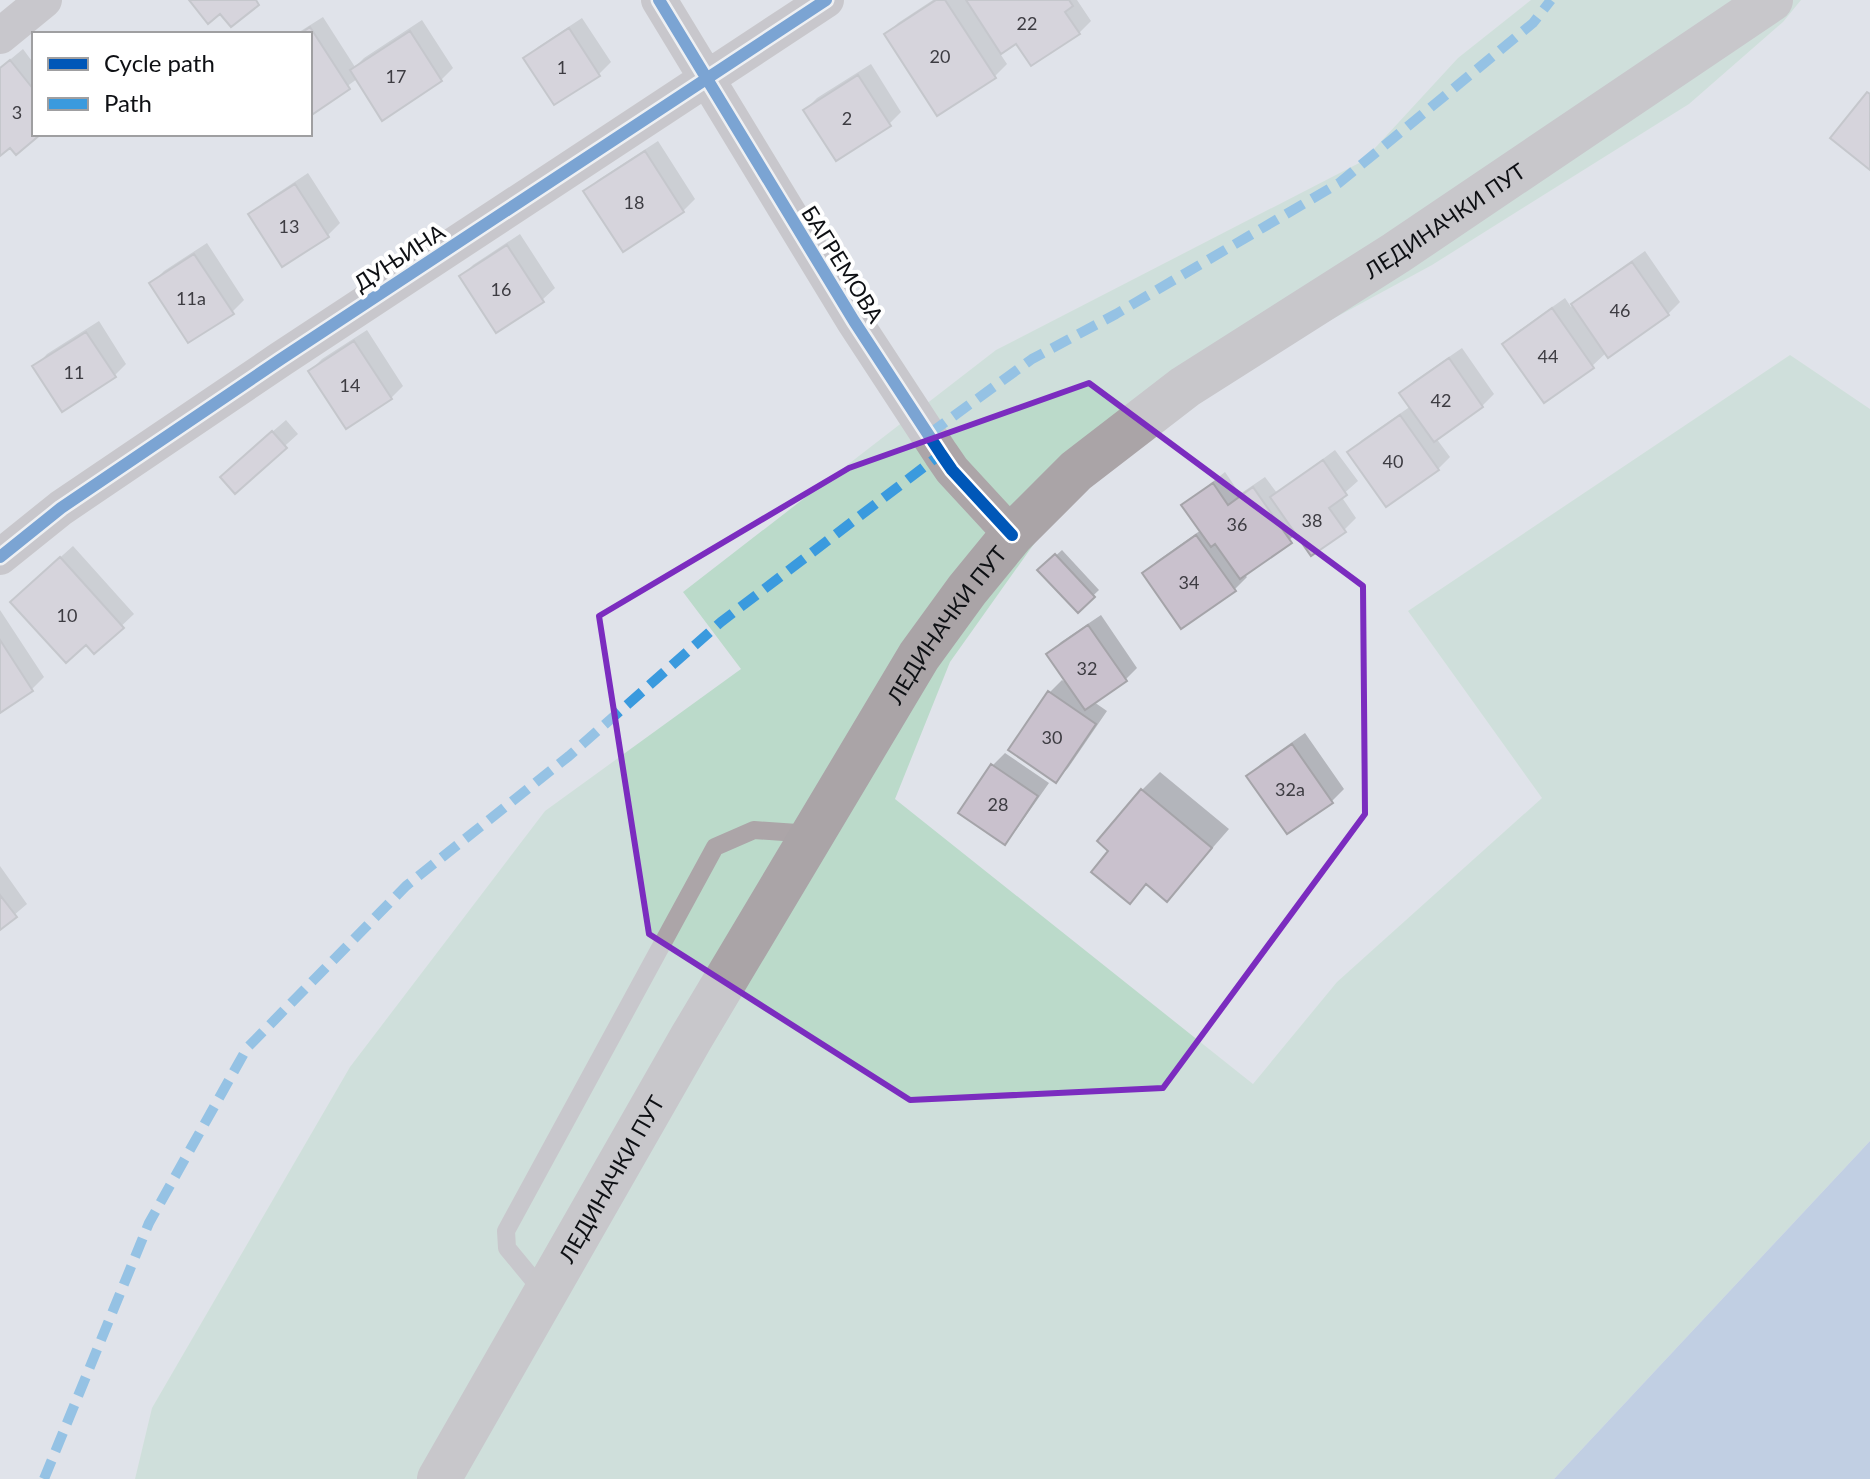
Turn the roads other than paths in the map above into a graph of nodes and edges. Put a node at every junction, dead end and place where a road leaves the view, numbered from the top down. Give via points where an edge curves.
1 (44, 0) edge
2 (659, 0) edge
3 (826, 0) edge
4 (1771, 0) edge
5 (0, 36) edge
6 (705, 79) junction
7 (1012, 535) junction
8 (0, 557) edge
9 (815, 834) junction
10 (545, 1294) junction
11 (439, 1479) edge

1 - 5 street
2 - 6 street, БАГРЕМОВА
3 - 6 street, ДУЊИНА
4 - 7 main road, ЛЕДИНАЧКИ ПУТ via 1396,253 1185,387 1076,471
6 - 7 street, БАГРЕМОВА via 941,454
6 - 8 street, ДУЊИНА via 61,508
7 - 9 main road, ЛЕДИНАЧКИ ПУТ via 919,656
9 - 10 main road, ЛЕДИНАЧКИ ПУТ
9 - 10 lane via 754,830 715,847 506,1231 507,1248
10 - 11 main road, ЛЕДИНАЧКИ ПУТ

